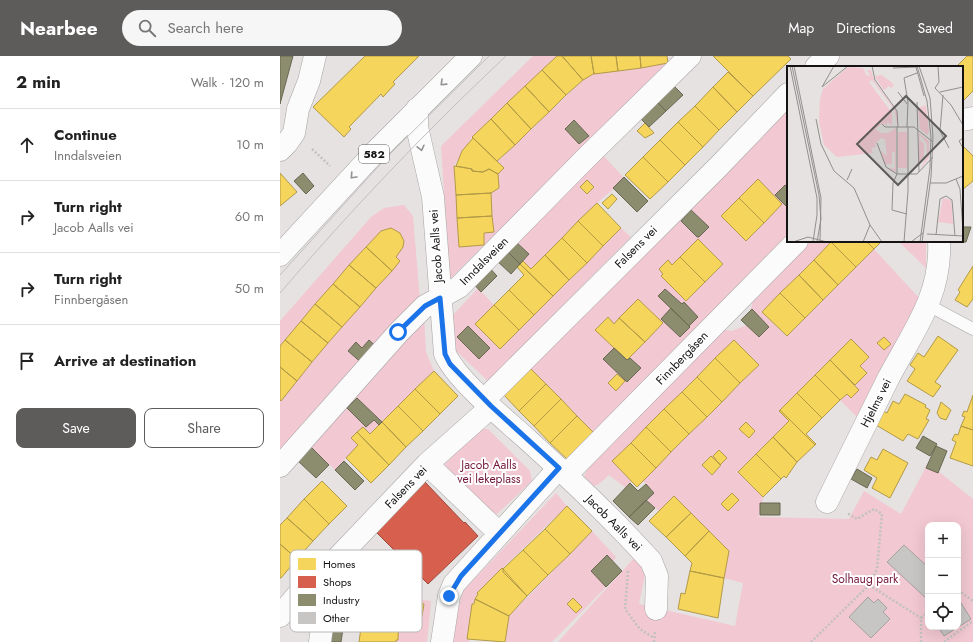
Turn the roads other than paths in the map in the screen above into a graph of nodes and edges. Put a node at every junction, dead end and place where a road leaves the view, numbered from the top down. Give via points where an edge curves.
1 (315, 56) edge
2 (471, 56) edge
3 (690, 56) edge
4 (787, 95) edge
5 (417, 109) junction
6 (973, 118) edge
7 (963, 120) edge
8 (280, 150) edge
9 (796, 242) edge
10 (939, 242) edge
11 (280, 255) edge
12 (440, 298) junction
13 (928, 305) junction
14 (973, 328) edge
15 (487, 403) junction
16 (427, 464) junction
17 (280, 466) edge
18 (562, 471) junction
19 (827, 502) road end
20 (499, 533) junction
21 (345, 550) edge
22 (290, 604) edge
23 (656, 609) dead end
24 (280, 616) edge
25 (321, 632) edge
26 (320, 642) edge
27 (442, 642) edge

1 - 8 street via 298,109 294,133
2 -> 5 street, 582
3 - 12 street, Inndalsveien via 459,287
4 - 15 street, Falsens vei
5 -> 11 street, 582
5 -> 12 street, Jacob Aalls vei via 418,134 432,197
6 - 7 street
9 - 18 street, Finnbergåsen
10 - 13 street, Hjelms vei via 939,269
12 - 15 street, Jacob Aalls vei via 445,354 450,364
12 - 17 street, Inndalsveien via 425,306 398,332
13 - 14 lane
13 - 19 street, Hjelms vei
15 - 16 street, Falsens vei
15 - 18 street, Jacob Aalls vei
16 - 20 street
16 - 21 street, Falsens vei
18 - 20 street, Finnbergåsen
18 - 23 street, Jacob Aalls vei via 651,561 657,576
20 - 27 street, Finnbergåsen via 454,584 449,596
22 - 24 street, Falsens vei
25 - 26 street

